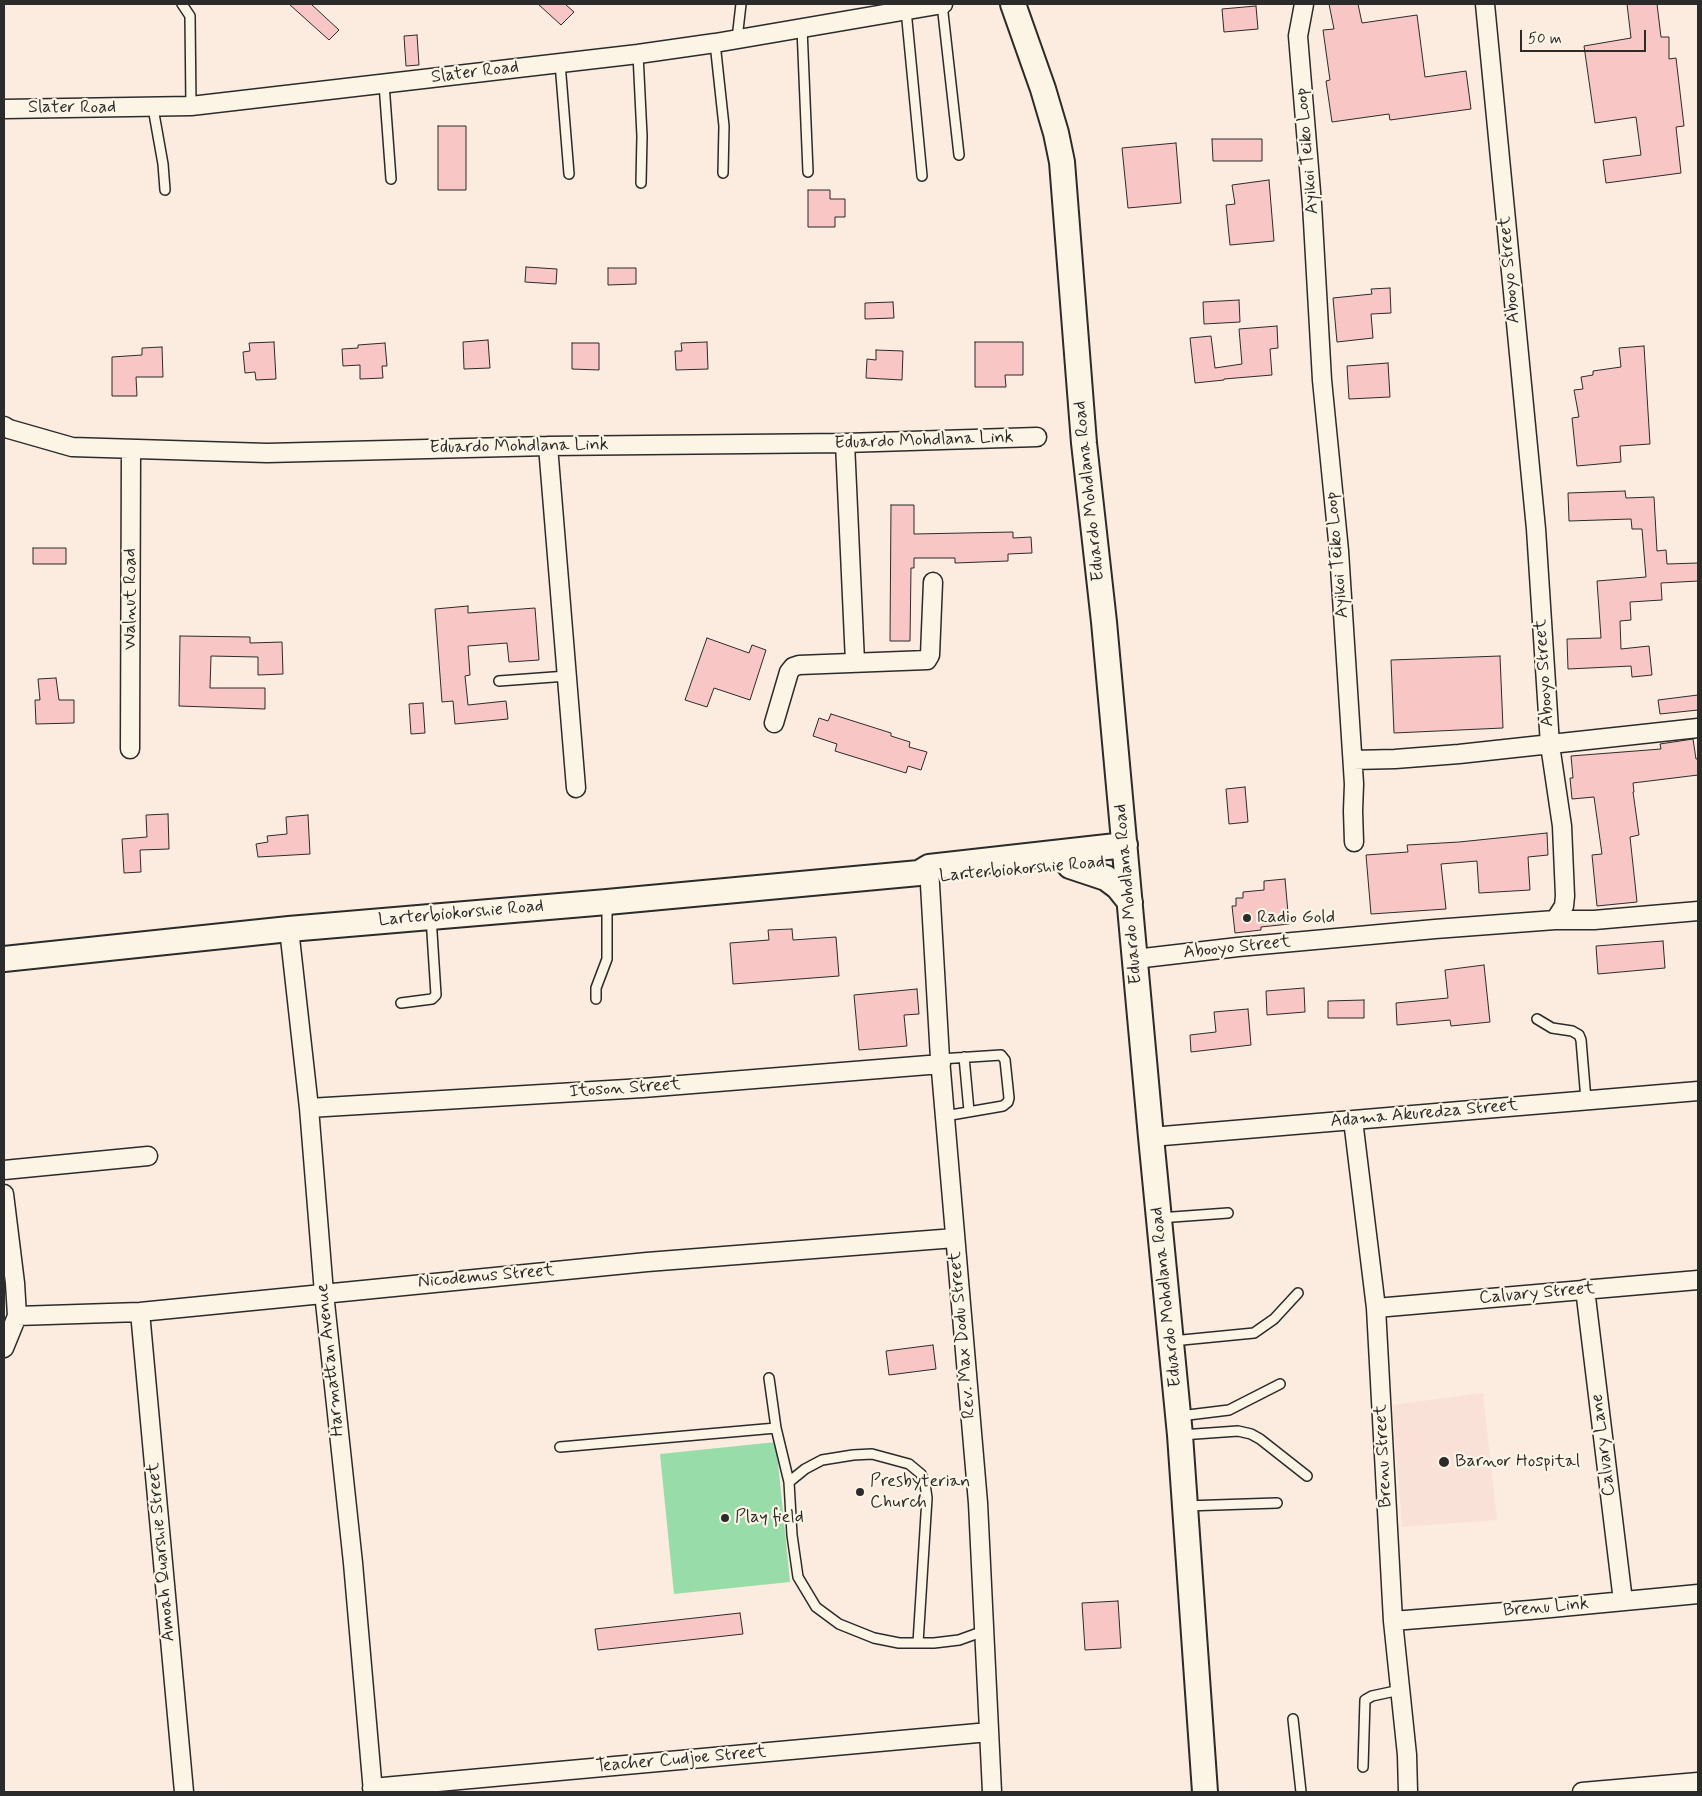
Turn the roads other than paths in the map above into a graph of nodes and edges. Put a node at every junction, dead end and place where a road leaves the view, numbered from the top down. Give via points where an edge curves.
1 (182, 4) edge
2 (741, 4) edge
3 (943, 4) edge
4 (1013, 4) edge
5 (1304, 4) edge
6 (1485, 4) edge
7 (906, 10) junction
8 (802, 28) junction
9 (738, 39) junction
10 (715, 43) junction
11 (638, 54) junction
12 (560, 63) junction
13 (384, 84) junction
14 (191, 106) junction
15 (153, 108) junction
16 (4, 109) edge
17 (959, 156) dead end
18 (808, 172) dead end
19 (723, 173) dead end
20 (569, 174) dead end
21 (922, 176) dead end
22 (391, 179) dead end
23 (641, 183) dead end
24 (165, 190) dead end
25 (4, 426) edge
26 (1037, 437) dead end
27 (845, 443) junction
28 (548, 446) junction
29 (131, 449) junction
30 (933, 582) dead end
31 (855, 662) junction
32 (568, 676) junction
33 (499, 682) dead end
34 (774, 723) dead end
35 (1698, 728) edge
36 (1550, 744) junction
37 (130, 748) dead end
38 (1353, 760) junction
39 (576, 788) dead end
40 (1122, 820) junction
41 (1354, 842) dead end
42 (1089, 849) junction
43 (1126, 853) junction
44 (1070, 866) junction
45 (926, 873) junction
46 (607, 902) junction
47 (1130, 902) junction
48 (1698, 911) edge
49 (431, 917) junction
50 (1555, 920) junction
51 (289, 928) junction
52 (4, 959) edge
53 (1135, 959) junction
54 (596, 999) dead end
55 (401, 1003) dead end
56 (1537, 1019) dead end
57 (964, 1057) junction
58 (940, 1061) junction
59 (1698, 1091) edge
60 (1586, 1100) junction
61 (309, 1108) junction
62 (969, 1112) junction
63 (945, 1116) junction
64 (1353, 1120) junction
65 (1151, 1137) junction
66 (148, 1156) dead end
67 (4, 1170) edge
68 (4, 1194) edge
69 (1228, 1213) dead end
70 (1159, 1218) junction
71 (955, 1238) junction
72 (1698, 1280) edge
73 (1586, 1289) junction
74 (324, 1293) junction
75 (1298, 1293) dead end
76 (1376, 1308) junction
77 (140, 1312) junction
78 (17, 1316) junction
79 (1171, 1341) junction
80 (4, 1348) edge
81 (769, 1378) dead end
82 (1280, 1384) dead end
83 (1179, 1426) junction
84 (776, 1428) junction
85 (560, 1447) dead end
86 (1307, 1476) dead end
87 (789, 1482) junction
88 (1277, 1503) dead end
89 (1185, 1506) junction
90 (1698, 1594) edge
91 (1623, 1601) junction
92 (1394, 1621) junction
93 (984, 1631) junction
94 (918, 1642) junction
95 (1400, 1690) junction
96 (1292, 1719) dead end
97 (989, 1732) junction
98 (1363, 1767) dead end
99 (1698, 1782) edge
100 (373, 1790) edge
101 (180, 1792) edge
102 (992, 1792) edge
103 (1205, 1792) edge
104 (1301, 1792) edge
105 (1408, 1792) edge
106 (1582, 1792) edge

1 - 14 lane via 190,16
2 - 9 lane
3 - 7 street, Slater Road
3 - 17 lane
4 - 40 main road, Eduardo Mohdlana Road via 1043,89 1062,162 1084,443
5 - 38 street, Ayikoi Teiko Loop via 1298,36
6 - 36 street, Abooyo Street via 1536,529
7 - 8 street, Slater Road
7 - 21 lane
8 - 9 street, Slater Road
8 - 18 lane
9 - 10 street, Slater Road
10 - 11 street, Slater Road
10 - 19 lane via 724,126
11 - 12 street, Slater Road
11 - 23 lane
12 - 13 street, Slater Road
12 - 20 lane
13 - 14 street, Slater Road
13 - 22 lane
14 - 15 street, Slater Road
15 - 16 street, Slater Road
15 - 24 lane
25 - 29 street, Eduardo Mohdlana Link via 72,448
26 - 27 street, Eduardo Mohdlana Link
27 - 28 street, Eduardo Mohdlana Link
27 - 31 street
28 - 29 street, Eduardo Mohdlana Link via 267,454
28 - 32 street
29 - 37 street, Walnut Road
30 - 31 street via 930,655 927,660
31 - 34 street via 793,667
32 - 33 lane
32 - 39 street
35 - 36 street
36 - 38 street via 1459,754
36 - 50 street, Abooyo Street via 1562,826 1565,888 1564,906
38 - 41 street, Ayikoi Teiko Loop
40 - 42 main road via 1106,839
40 - 43 main road, Eduardo Mohdlana Road
42 - 43 main road, Larterbiokorshie Road
42 - 45 main road, Larterbiokorshie Road
43 - 44 main road, Larterbiokorshie Road
43 - 47 main road, Eduardo Mohdlana Road
44 - 45 main road, Larterbiokorshie Road
44 - 47 main road via 1106,878
45 - 46 main road, Larterbiokorshie Road
45 - 58 street, Rev. Max Dodu Street
46 - 49 main road, Larterbiokorshie Road
46 - 54 lane via 606,959 596,988
47 - 53 main road, Eduardo Mohdlana Road
48 - 50 street
49 - 51 main road, Larterbiokorshie Road
49 - 55 lane via 436,995 432,999
50 - 53 street, Abooyo Street via 1247,946
51 - 52 main road, Larterbiokorshie Road
51 - 61 street, Harmattan Avenue
53 - 65 main road, Eduardo Mohdlana Road
56 - 60 lane via 1552,1028 1579,1035
57 - 58 lane
57 - 62 lane
57 - 62 lane via 1001,1056 1005,1060 1009,1098 1003,1106
58 - 61 street, Itoson Street via 643,1088
58 - 63 street, Rev. Max Dodu Street
59 - 60 street, Adama Akuredza Street
60 - 64 street, Adama Akuredza Street
61 - 74 street, Harmattan Avenue
62 - 63 lane
63 - 71 street, Rev. Max Dodu Street
64 - 65 street, Adama Akuredza Street
64 - 76 street, Brenu Street
65 - 70 main road, Eduardo Mohdlana Road
66 - 67 street
68 - 78 street
69 - 70 lane
70 - 79 main road, Eduardo Mohdlana Road
71 - 74 street, Nicodemus Street via 657,1261
71 - 93 street, Rev. Max Dodu Street via 978,1503
72 - 73 street, Calvary Street
73 - 76 street, Calvary Street
73 - 91 street, Calvary Lane
74 - 77 street, Nicodemus Street
74 - 100 street, Harmattan Avenue
75 - 79 lane via 1274,1319 1254,1333
76 - 92 street, Brenu Street
77 - 78 street, Nicodemus Street
77 - 101 street, Amoah Quarshie Street
78 - 80 street
79 - 83 main road, Eduardo Mohdlana Road
81 - 84 lane
82 - 83 lane via 1229,1410
83 - 86 lane via 1251,1434
83 - 89 main road, Eduardo Mohdlana Road
84 - 85 lane
84 - 87 lane
87 - 94 lane via 798,1577 816,1607 838,1624 874,1638 899,1643
87 - 94 lane via 822,1460 862,1454 909,1464 921,1474 927,1498
88 - 89 lane
89 - 103 main road, Eduardo Mohdlana Road
90 - 91 street, Brenu Link
91 - 92 street, Brenu Link
92 - 95 street, Brenu Street
93 - 94 lane via 959,1640
93 - 97 street, Rev. Max Dodu Street
95 - 98 lane via 1365,1700
95 - 105 street, Brenu Street
96 - 104 lane
97 - 100 street, Teacher Cudjoe Street
97 - 102 street, Rev. Max Dodu Street
99 - 106 street

